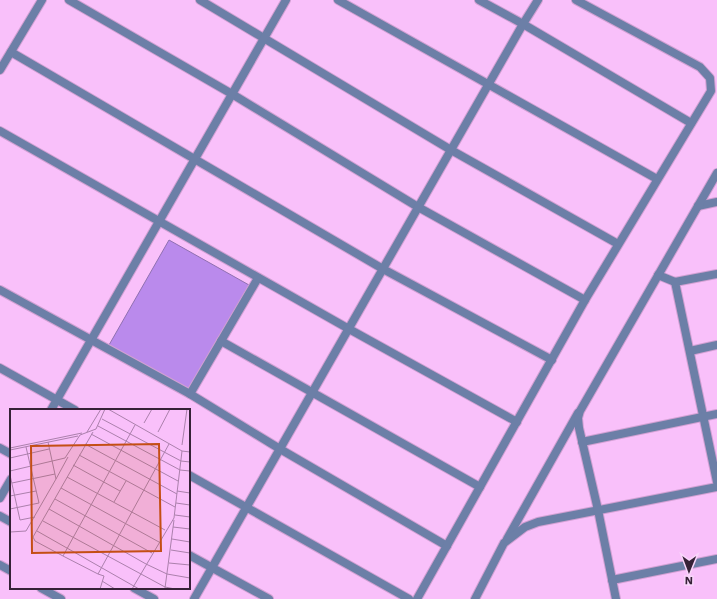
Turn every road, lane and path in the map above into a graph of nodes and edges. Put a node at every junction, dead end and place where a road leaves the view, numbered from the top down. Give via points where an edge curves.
1 (42, 0) edge
2 (69, 0) edge
3 (200, 0) edge
4 (286, 0) edge
5 (338, 0) edge
6 (479, 0) edge
7 (538, 0) edge
8 (576, 0) edge
9 (523, 24) junction
10 (263, 39) junction
11 (11, 52) junction
12 (0, 70) edge
13 (489, 84) junction
14 (232, 94) junction
15 (691, 123) junction
16 (0, 131) edge
17 (451, 150) junction
18 (194, 159) junction
19 (717, 173) edge
20 (657, 179) junction
21 (717, 202) edge
22 (698, 206) junction
23 (418, 208) junction
24 (159, 222) junction
25 (618, 244) junction
26 (383, 269) junction
27 (717, 274) edge
28 (658, 275) junction
29 (258, 278) junction
30 (675, 282) junction
31 (0, 290) edge
32 (585, 300) junction
33 (348, 329) junction
34 (91, 340) junction
35 (221, 341) junction
36 (717, 345) edge
37 (690, 350) junction
38 (552, 360) junction
39 (0, 368) edge
40 (312, 393) junction
41 (190, 394) junction
42 (57, 400) junction
43 (52, 409) edge
44 (73, 409) edge
45 (580, 411) junction
46 (717, 414) edge
47 (704, 417) junction
48 (517, 422) junction
49 (582, 442) junction
50 (0, 448) edge
51 (280, 449) junction
52 (10, 453) edge
53 (190, 476) edge
54 (10, 481) edge
55 (717, 482) edge
56 (480, 487) junction
57 (717, 487) edge
58 (0, 498) edge
59 (246, 508) junction
60 (598, 510) junction
61 (0, 516) edge
62 (10, 521) edge
63 (504, 543) junction
64 (447, 546) junction
65 (190, 557) edge
66 (717, 559) edge
67 (0, 565) edge
68 (212, 568) junction
69 (10, 570) edge
70 (612, 580) junction
71 (43, 589) edge
72 (136, 589) edge
73 (61, 599) edge
74 (154, 599) edge
75 (194, 599) edge
76 (269, 599) edge
77 (409, 599) edge
78 (417, 599) edge
79 (475, 599) edge
80 (616, 599) edge

1 - 11 street
2 - 14 street
3 - 10 street
4 - 10 street
5 - 13 street
6 - 9 street
7 - 9 street
8 - 15 street via 700,67 710,78 711,91
9 - 13 street
9 - 15 street
10 - 14 street
10 - 17 street
11 - 12 street
11 - 18 street
13 - 17 street
13 - 20 street
14 - 18 street
14 - 23 street
15 - 20 street
16 - 24 street
17 - 23 street
17 - 25 street
18 - 24 street
18 - 26 street
19 - 22 street
20 - 25 street
21 - 22 street
22 - 28 street
23 - 26 street
23 - 32 street
24 - 29 street
24 - 34 street
25 - 32 street
26 - 33 street
26 - 38 street
27 - 30 street
28 - 30 street
28 - 45 street
29 - 33 street
29 - 35 street
30 - 37 street
31 - 34 street
32 - 38 street
33 - 40 street
33 - 48 street
34 - 41 street
34 - 42 street
35 - 40 street
35 - 41 street
36 - 37 street
37 - 47 street
38 - 48 street
39 - 42 street
40 - 51 street
40 - 56 street
41 - 51 street
42 - 43 street
42 - 44 street
45 - 49 street via 578,418
45 - 63 street
46 - 47 street
47 - 49 street
47 - 55 street
48 - 56 street
49 - 60 street
50 - 52 street
51 - 59 street
51 - 64 street
53 - 59 street
54 - 58 street
56 - 64 street
57 - 60 street
59 - 68 street
59 - 77 street
60 - 63 street via 538,522 525,527
60 - 70 street
61 - 62 street
63 - 79 street
64 - 78 street
65 - 68 street
66 - 70 street
67 - 69 street
68 - 75 street
68 - 76 street
70 - 80 street
71 - 73 street
72 - 74 street

